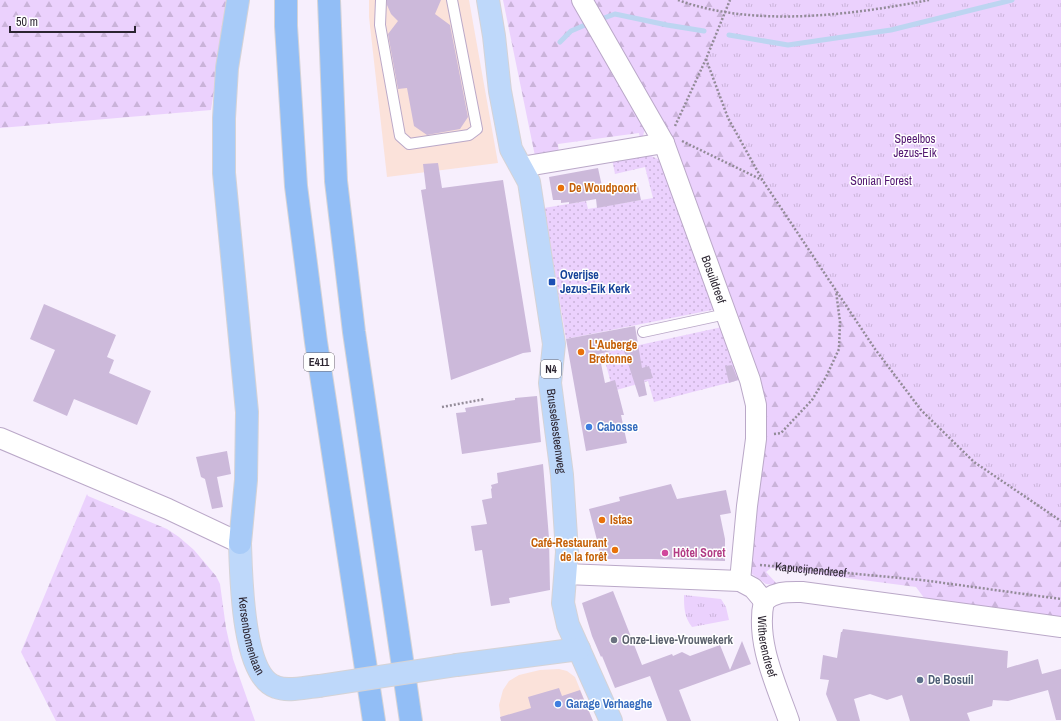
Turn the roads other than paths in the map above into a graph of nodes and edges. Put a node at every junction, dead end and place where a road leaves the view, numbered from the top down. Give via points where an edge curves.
1 (238, 0) edge
2 (286, 0) edge
3 (329, 0) edge
4 (380, 0) edge
5 (452, 0) edge
6 (488, 0) edge
7 (582, 0) edge
8 (667, 139) junction
9 (521, 167) junction
10 (726, 314) junction
11 (643, 332) dead end
12 (0, 438) edge
13 (240, 543) junction
14 (565, 574) junction
15 (740, 581) junction
16 (764, 601) junction
17 (1061, 627) edge
18 (579, 649) junction
19 (374, 721) edge
20 (411, 721) edge
21 (610, 721) edge
22 (789, 721) edge

1 - 13 highway via 227,68 224,173 247,412 246,480
2 - 19 highway, E411 via 296,186 316,342
3 - 20 highway via 336,181 354,332
4 - 5 lane via 380,25 400,136 409,144 469,135 477,129
6 - 9 main road, N4 via 500,91 511,149
7 - 8 street, Bosuildreef
8 - 9 street
8 - 10 street, Bosuildreef
9 - 14 main road, Brusselsesteenweg / N4 via 529,182 554,344 550,383 562,475 567,552
10 - 11 lane
10 - 15 street, Bosuildreef via 750,380 756,405 756,439
12 - 13 street via 168,509
13 - 18 main road, Kersenbomenlaan, bridge via 246,627 252,654 259,671 274,687 285,689 314,686
14 - 15 street
14 - 18 main road, Brusselsesteenweg / N4 via 563,603 568,625
15 - 16 street, Witherendreef via 753,588
16 - 17 street, Kapucijnendreef via 782,592 802,592
16 - 22 street, Witherendreef via 762,639
18 - 21 main road, Brusselsesteenweg / N4

